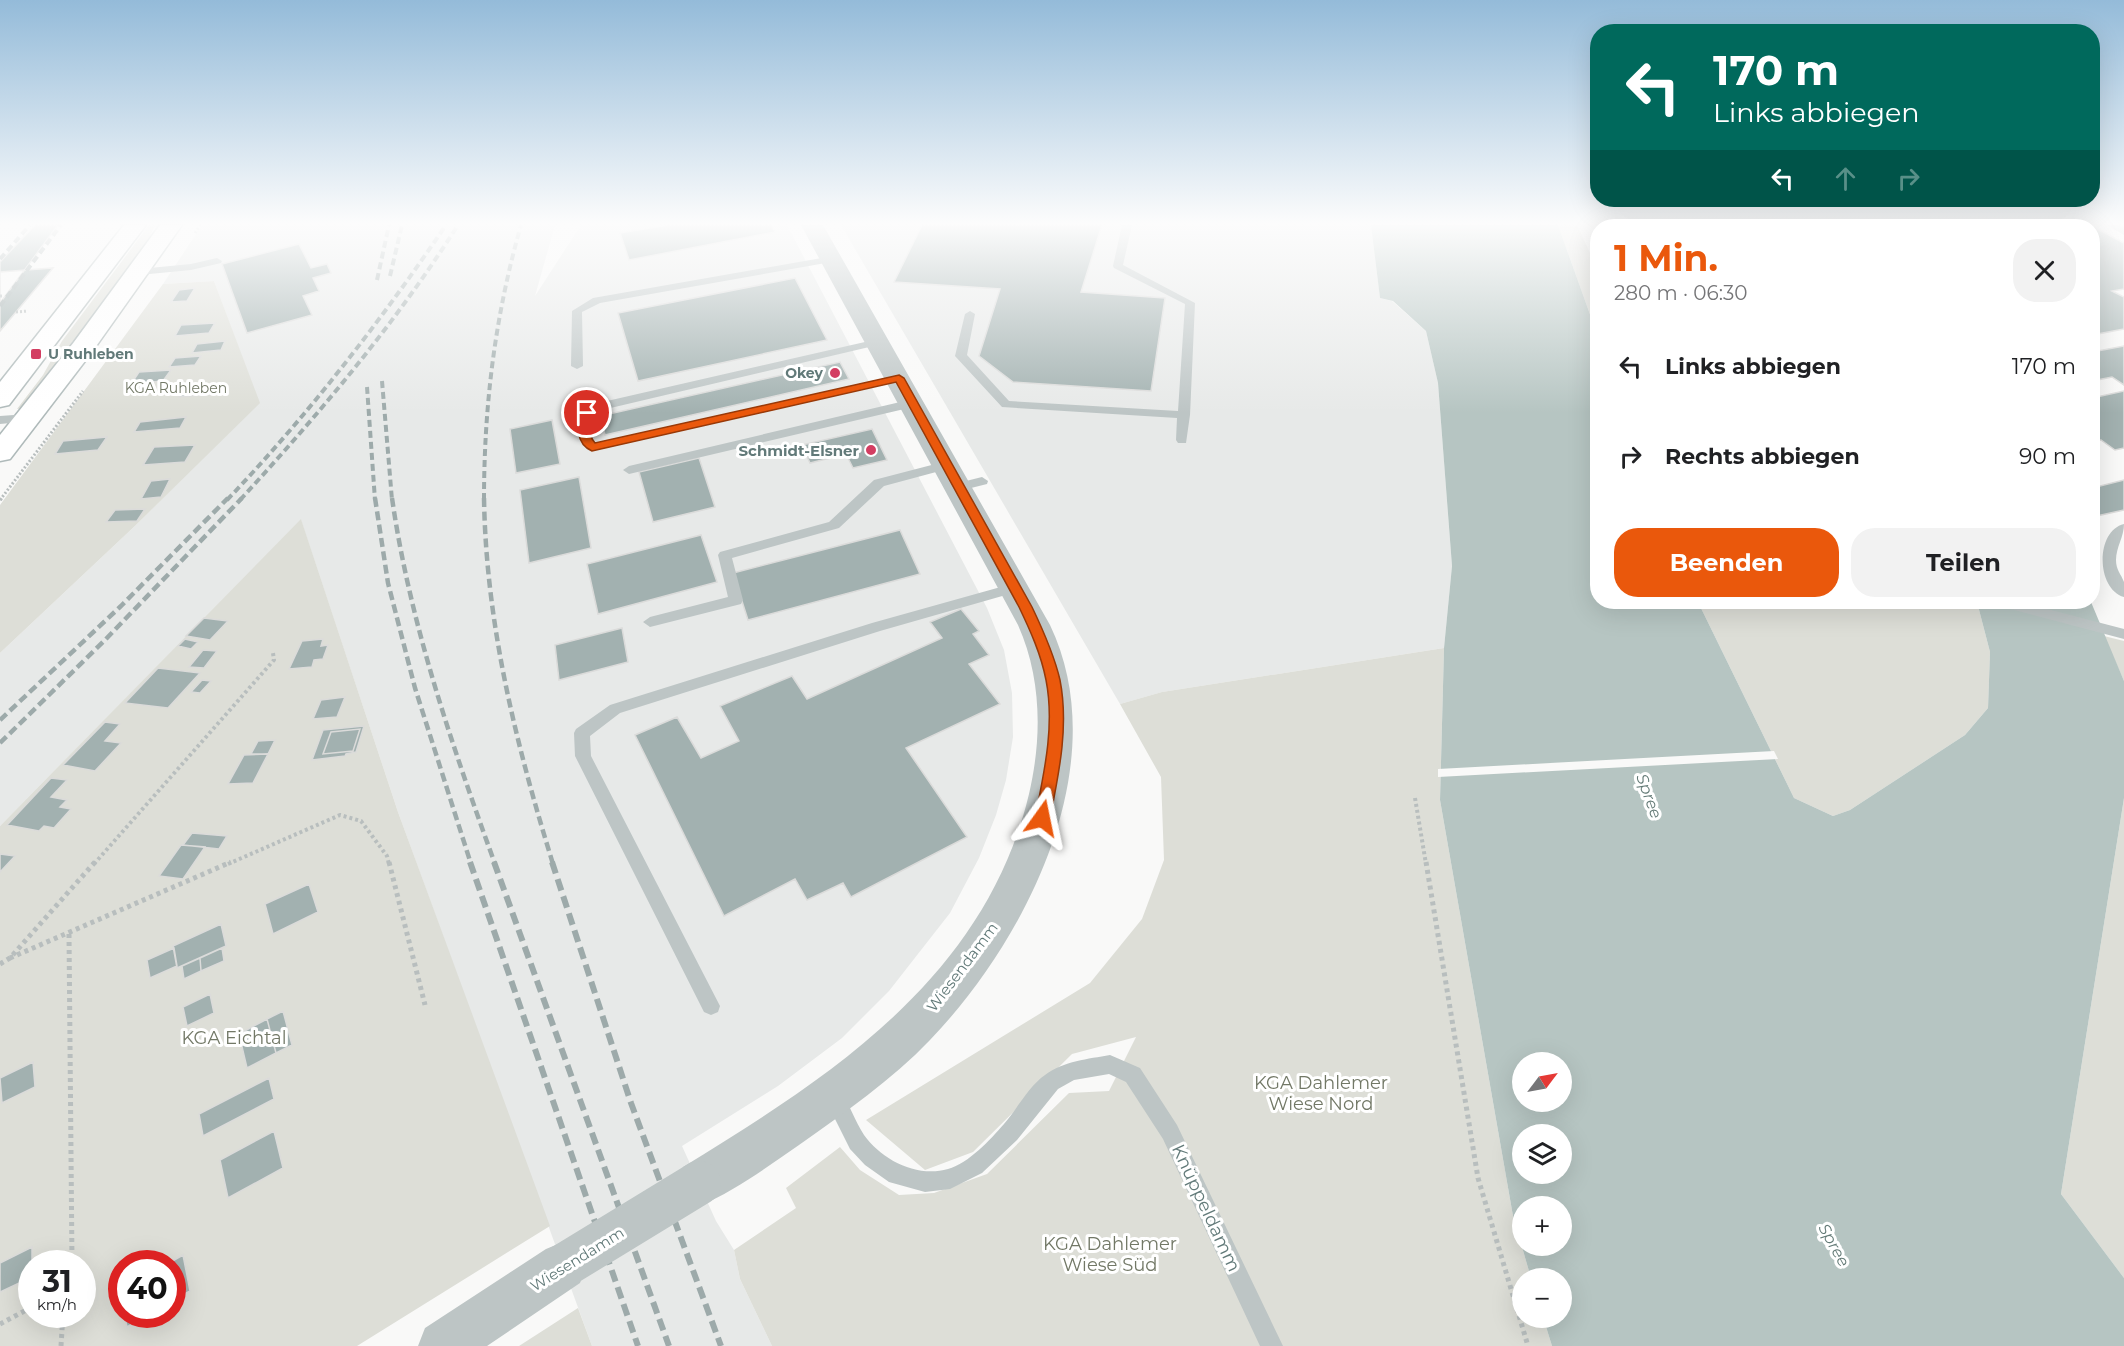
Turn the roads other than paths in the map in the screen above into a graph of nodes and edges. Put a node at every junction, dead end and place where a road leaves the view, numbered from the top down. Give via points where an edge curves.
1 (86, 288) edge
2 (127, 288) edge
3 (667, 288) edge
4 (849, 288) edge
5 (1160, 288) edge
6 (970, 314) dead end
7 (878, 342) junction
8 (577, 366) dead end
9 (899, 378) junction
10 (0, 399) edge
11 (913, 403) junction
12 (1184, 415) junction
13 (28, 418) junction
14 (0, 420) edge
15 (1182, 440) dead end
16 (0, 453) edge
17 (629, 470) dead end
18 (963, 478) junction
19 (2124, 528) edge
20 (1015, 588) junction
21 (2124, 592) edge
22 (2029, 609) edge
23 (650, 622) dead end
24 (2122, 634) edge
25 (711, 1006) dead end
26 (832, 1094) junction
27 (443, 1346) edge
28 (1272, 1346) edge

1 - 10 main road
2 - 13 main road
3 - 8 lane via 597,300 577,311
4 - 7 street, Wiesendamm
5 - 12 lane via 1190,303
6 - 12 lane via 961,356 1006,404
7 - 9 street, Wiesendamm
7 - 9 lane via 598,406 587,413 583,430 592,447
9 - 11 street, Wiesendamm
11 - 17 lane
11 - 18 street, Wiesendamm
12 - 15 lane
13 - 14 lane
13 - 16 main road
18 - 20 street, Wiesendamm
18 - 23 lane via 879,483 834,525 725,555 735,600
19 - 21 lane via 2118,531 2109,552 2112,575
20 - 25 lane via 615,709 582,733 583,756
20 - 26 street, Wiesendamm via 1042,643 1053,681 1056,721 1054,764 1027,861 1005,907 954,982 921,1020
22 - 24 lane
26 - 27 street, Wiesendamm, bridge via 773,1137
26 - 28 lane, Knüppeldamm via 857,1142 872,1158 896,1175 925,1182 951,1179 975,1166 1010,1132 1051,1082 1071,1071 1110,1064 1133,1075 1170,1132

